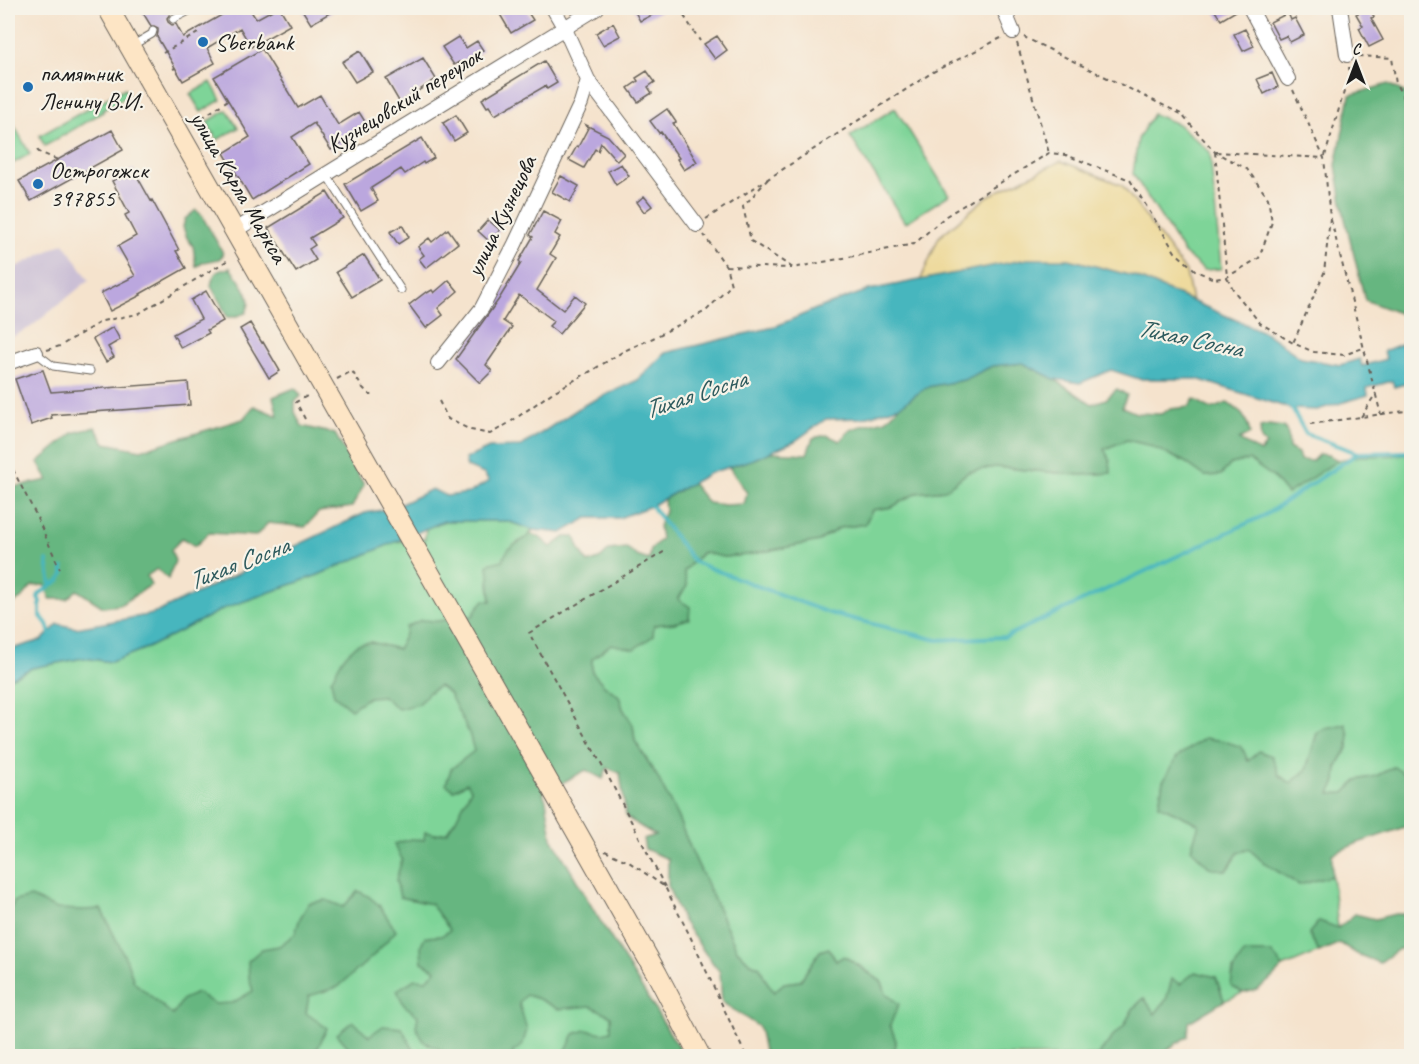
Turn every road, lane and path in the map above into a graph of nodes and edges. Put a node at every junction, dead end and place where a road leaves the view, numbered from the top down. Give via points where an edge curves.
1 (108, 8) edge
2 (196, 8) edge
3 (553, 8) edge
4 (597, 8) edge
5 (679, 8) edge
6 (1003, 8) edge
7 (1250, 8) edge
8 (1340, 8) edge
9 (186, 10) edge
10 (173, 19) dead end
11 (564, 27) junction
12 (153, 30) dead end
13 (1013, 32) junction
14 (198, 33) dead end
15 (700, 41) dead end
16 (130, 47) junction
17 (163, 53) dead end
18 (1347, 55) junction
19 (1288, 79) joint
20 (588, 80) junction
21 (228, 100) dead end
22 (1412, 113) edge
23 (202, 118) dead end
24 (38, 150) dead end
25 (1215, 152) junction
26 (1049, 153) junction
27 (1324, 158) junction
28 (58, 160) dead end
29 (327, 174) junction
30 (768, 179) junction
31 (1330, 218) junction
32 (697, 225) junction
33 (234, 231) junction
34 (230, 259) dead end
35 (726, 266) junction
36 (793, 268) junction
37 (1227, 277) junction
38 (401, 290) dead end
39 (1293, 343) junction
40 (1363, 348) junction
41 (36, 353) junction
42 (8, 363) edge
43 (438, 363) dead end
44 (90, 370) dead end
45 (325, 388) junction
46 (1376, 393) junction
47 (376, 394) dead end
48 (439, 401) dead end
49 (1412, 410) edge
50 (1381, 415) junction
51 (1361, 417) junction
52 (305, 419) dead end
53 (1310, 424) dead end
54 (8, 462) edge
55 (667, 550) dead end
56 (60, 569) dead end
57 (581, 839) junction
58 (665, 887) junction
59 (700, 1056) edge
60 (746, 1056) edge

1 - 16 main road, улица Карла Маркса
2 - 9 lane
3 - 11 street
4 - 11 street, Кузнецовский переулок
5 - 15 path
6 - 13 street
7 - 19 street
8 - 18 street
9 - 10 lane
11 - 20 street
11 - 29 street, Кузнецовский переулок
12 - 16 lane
13 - 25 path via 1181,114
13 - 26 path
13 - 30 path via 933,72
14 - 17 path
16 - 33 main road, улица Карла Маркса
18 - 22 path via 1392,58 1396,84
18 - 27 path via 1350,79
19 - 27 path
20 - 32 street
20 - 43 street, улица Кузнецова via 576,114 482,308
21 - 23 path
24 - 28 path
25 - 27 path
25 - 37 path
25 - 37 path via 1247,170 1268,198 1272,222 1259,258
26 - 36 path via 946,216 914,244
26 - 37 path via 1066,155 1130,180 1175,252 1196,271 1214,279
27 - 31 path
29 - 33 street, Кузнецовский переулок
29 - 38 lane
30 - 32 path
30 - 36 path via 743,207 751,240
31 - 39 path via 1323,273
31 - 40 path
32 - 35 path
33 - 45 main road, улица Карла Маркса
34 - 41 path via 138,314 102,321 60,346
35 - 36 path
35 - 48 path via 731,285 706,311 624,351 490,434 448,419
37 - 39 path via 1260,323
39 - 40 path via 1314,352 1344,355
40 - 46 path
41 - 42 street
41 - 44 lane via 53,366
45 - 47 path via 352,370 362,387 370,395
45 - 52 path via 296,402
45 - 57 main road, улица Карла Маркса
46 - 50 path
46 - 51 path
49 - 50 path
50 - 51 path
51 - 53 path
54 - 56 path
55 - 58 path via 529,633
57 - 58 path via 628,862
57 - 59 main road, улица Карла Маркса
58 - 60 path

